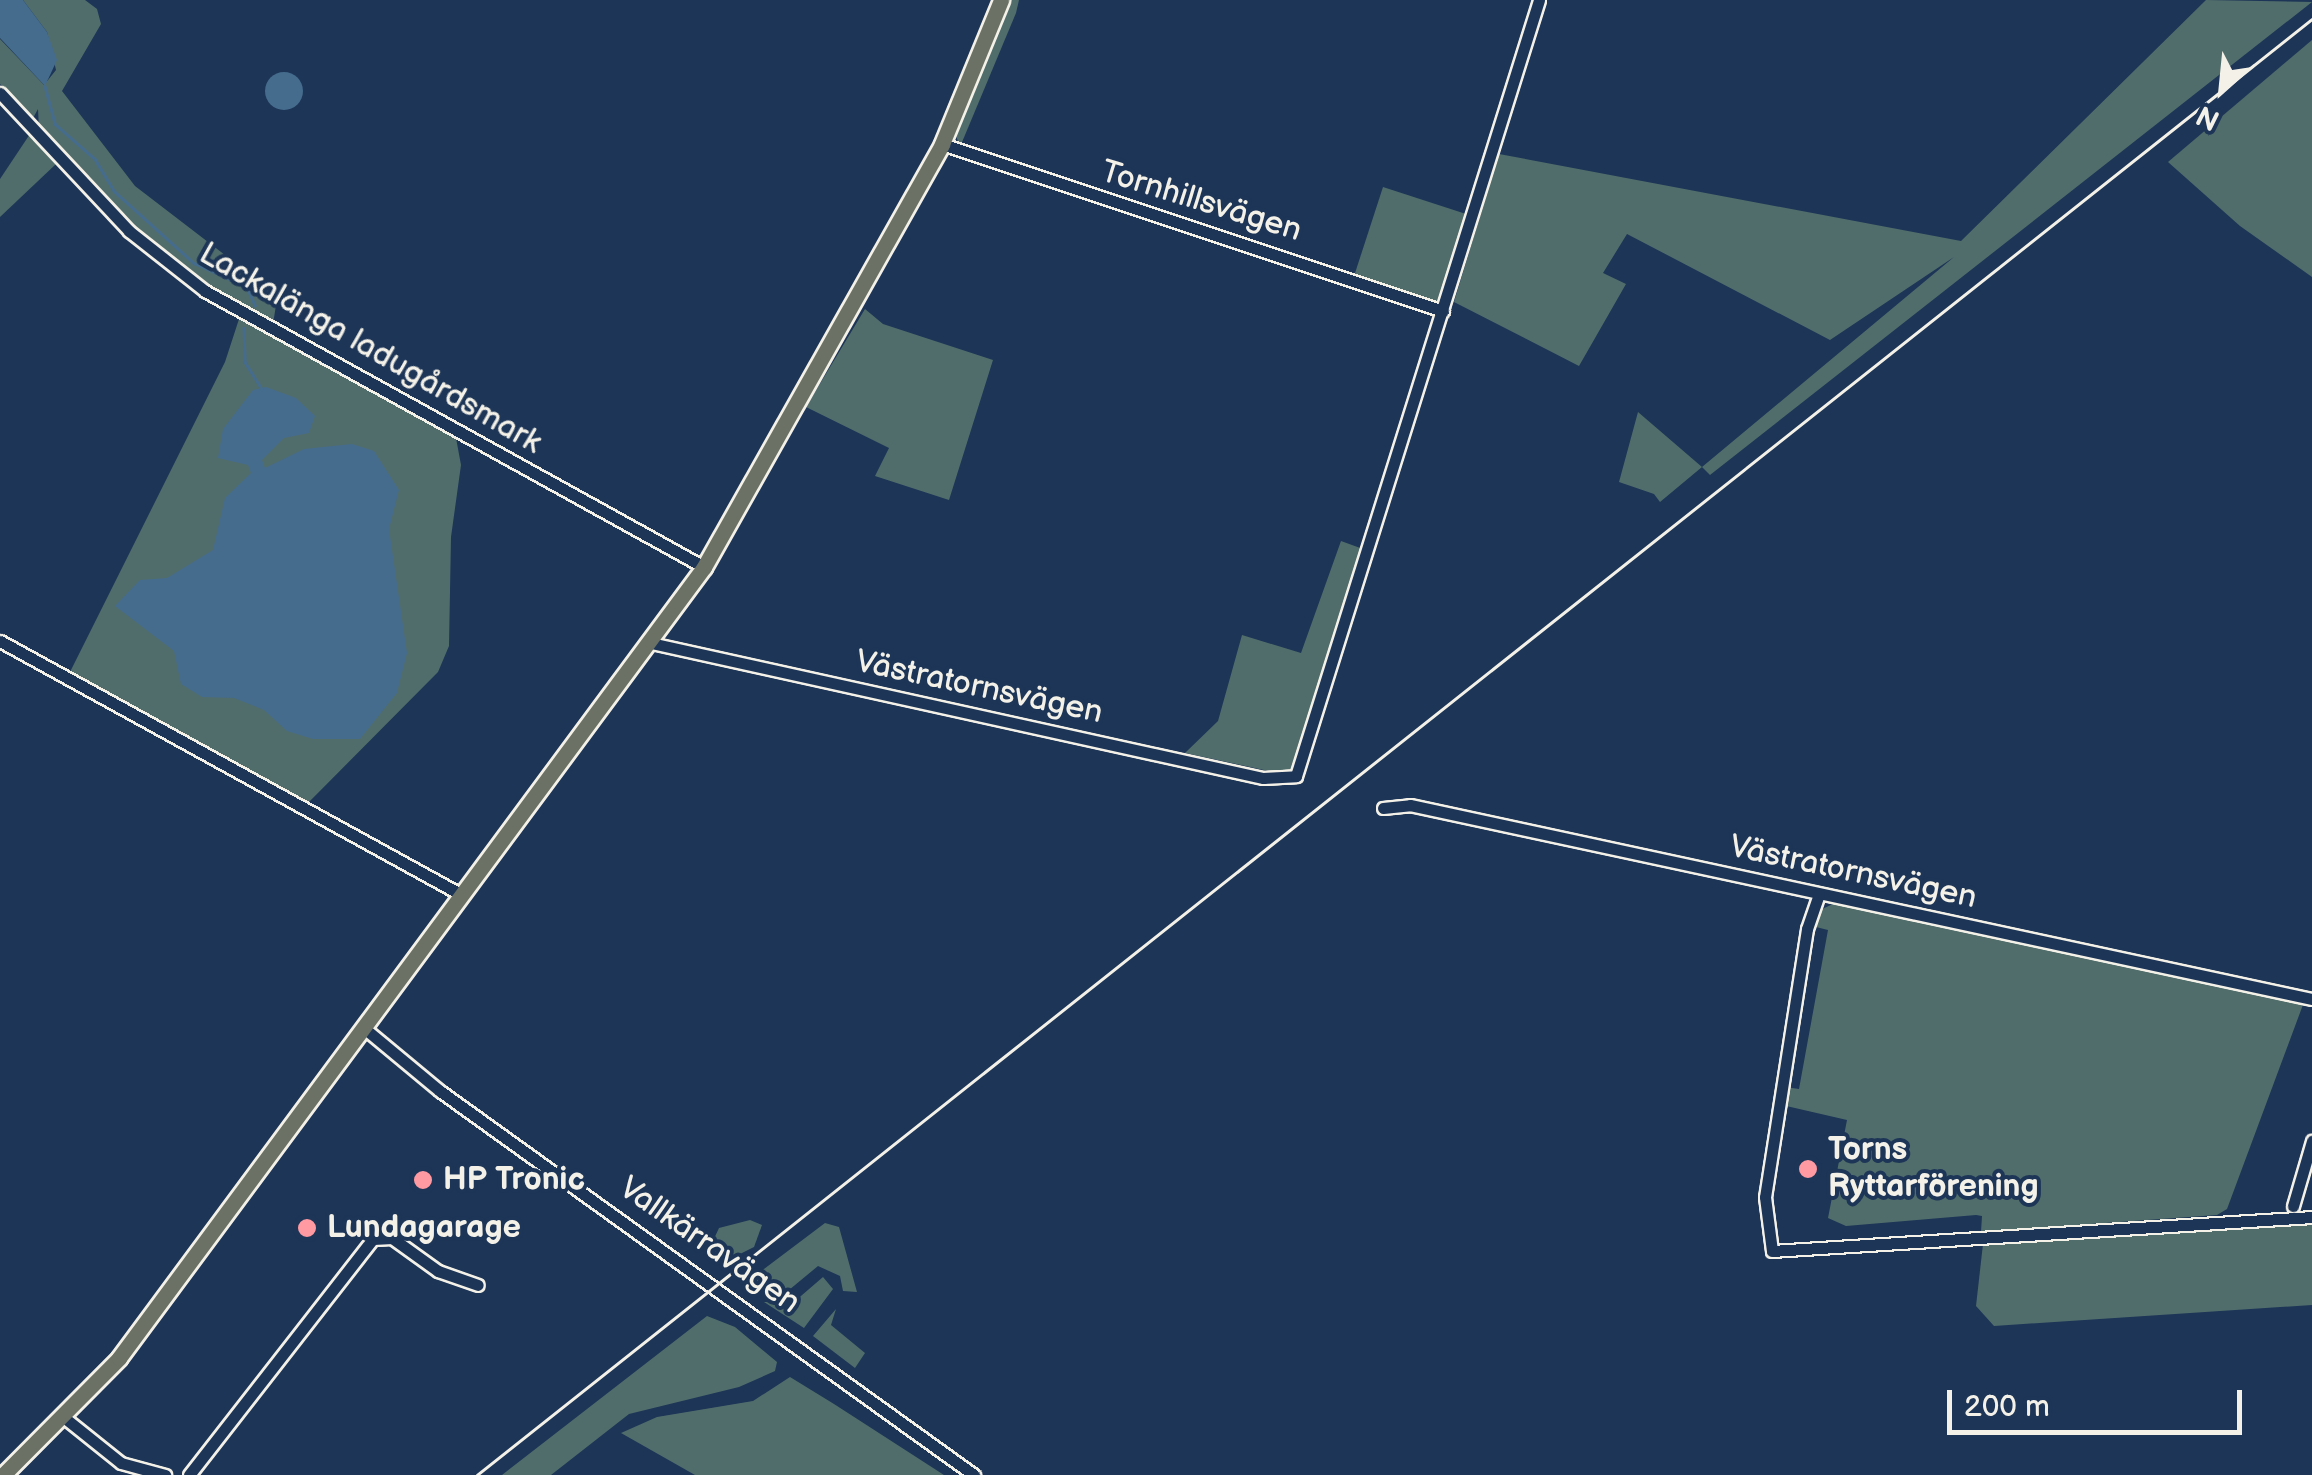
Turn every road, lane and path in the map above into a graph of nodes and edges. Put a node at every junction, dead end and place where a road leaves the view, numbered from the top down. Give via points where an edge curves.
1 (1001, 0) edge
2 (1540, 0) edge
3 (0, 93) edge
4 (942, 144) junction
5 (1444, 311) junction
6 (704, 567) junction
7 (0, 641) edge
8 (651, 644) junction
9 (1383, 808) dead end
10 (1819, 894) junction
11 (462, 895) junction
12 (2312, 999) edge
13 (364, 1028) junction
14 (2312, 1141) edge
15 (2293, 1206) dead end
16 (2312, 1217) edge
17 (478, 1285) dead end
18 (66, 1419) junction
19 (3, 1475) edge
20 (165, 1475) edge
21 (192, 1475) edge
22 (974, 1475) edge

1 - 4 main road
2 - 5 street
3 - 6 street, Lackalänga ladugårdsmark via 130,231 205,291
4 - 5 street, Tornhillsvägen
4 - 6 main road
5 - 8 street, Västratornsvägen via 1296,776 1263,778
6 - 8 main road
7 - 11 street
8 - 11 main road
9 - 10 street, Västratornsvägen via 1410,806
10 - 12 street, Västratornsvägen
10 - 16 street via 1807,929 1764,1197 1772,1251
11 - 13 main road
13 - 18 main road via 119,1358
13 - 22 street, Vallkärravägen via 440,1091
14 - 15 street
17 - 21 street via 438,1272 392,1238 373,1239
18 - 19 main road
18 - 20 street via 121,1463

